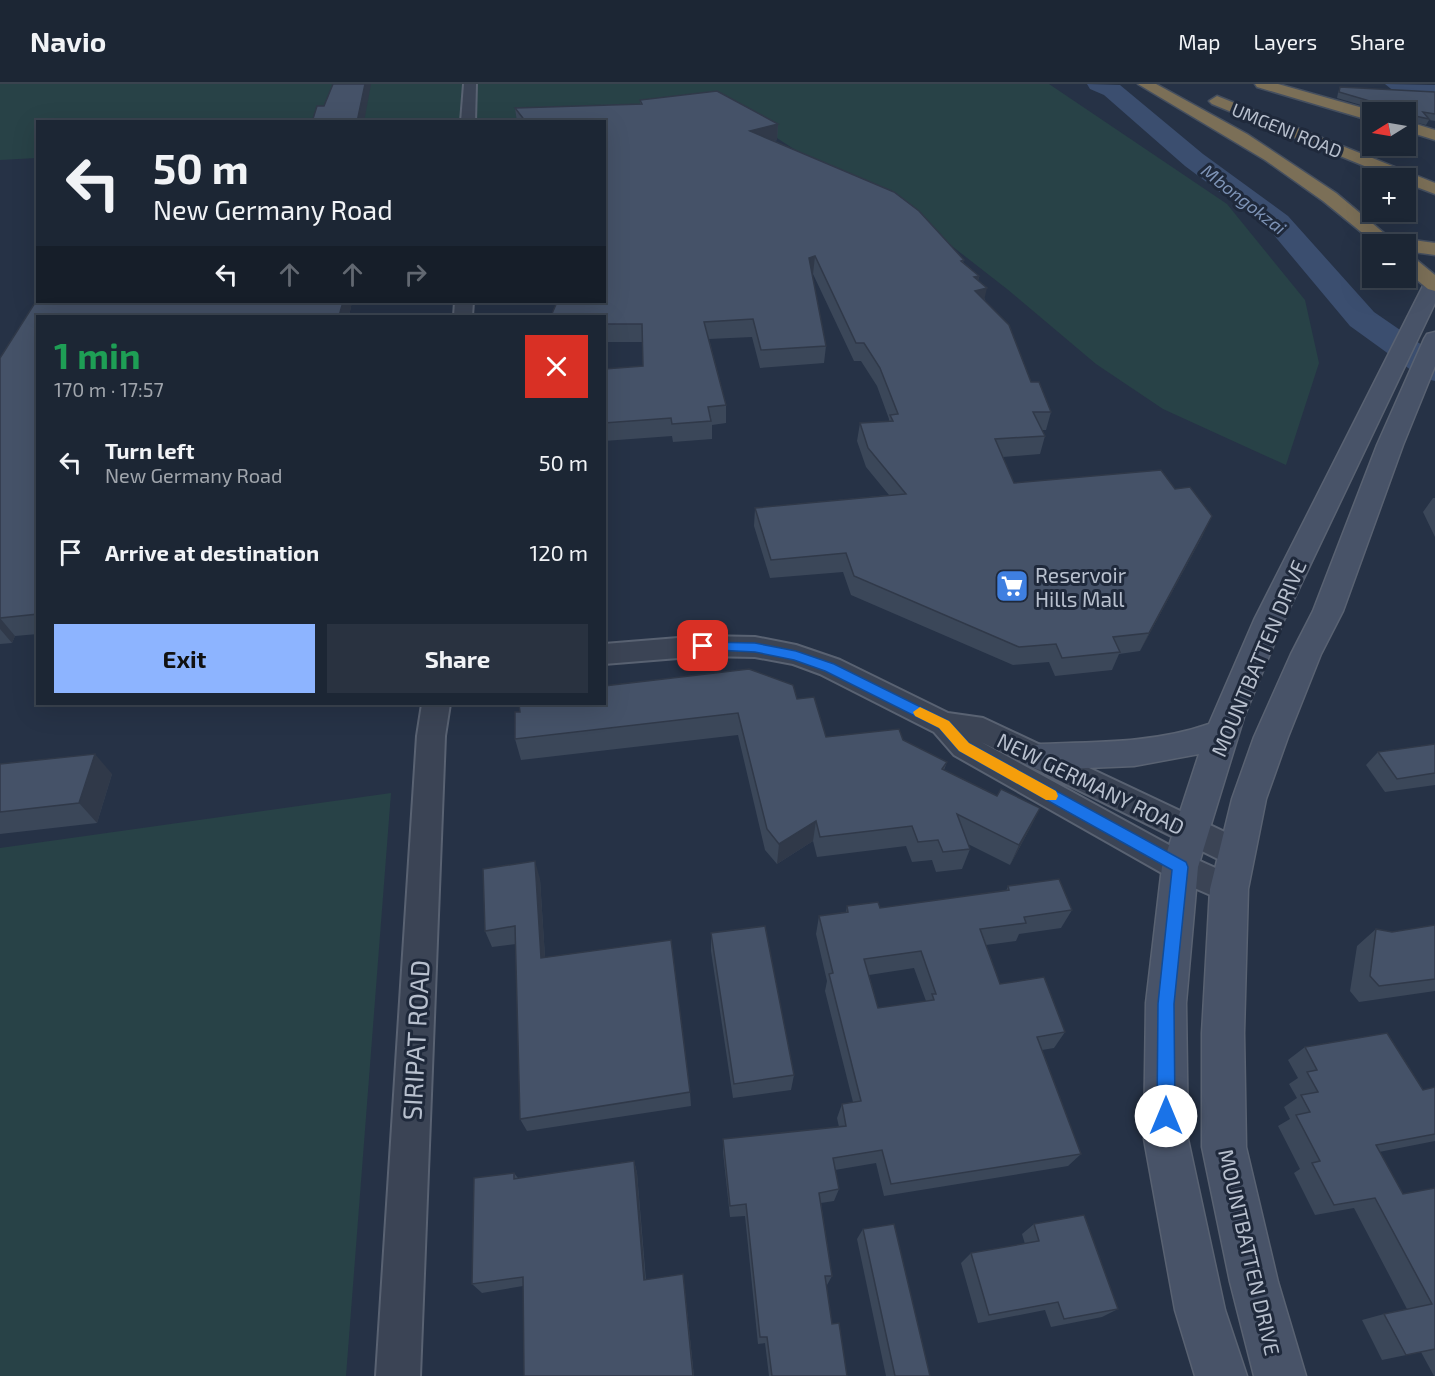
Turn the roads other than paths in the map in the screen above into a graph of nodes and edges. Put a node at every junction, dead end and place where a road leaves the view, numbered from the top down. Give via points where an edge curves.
1 (470, 84) edge
2 (1145, 84) edge
3 (1173, 84) edge
4 (1215, 84) edge
5 (1262, 84) edge
6 (1288, 112) dead end
7 (1362, 113) edge
8 (468, 120) edge
9 (1416, 129) edge
10 (1416, 129) edge
11 (1435, 131) edge
12 (1435, 135) edge
13 (1435, 189) edge
14 (1374, 234) edge
15 (1416, 246) edge
16 (1435, 249) edge
17 (1416, 269) edge
18 (1434, 284) edge
19 (1435, 341) edge
20 (606, 654) edge
21 (436, 705) edge
22 (944, 724) junction
23 (1224, 732) junction
24 (1040, 757) junction
25 (1191, 832) junction
26 (1180, 867) junction
27 (1232, 870) junction
28 (398, 1376) edge
29 (1221, 1376) edge
30 (1280, 1376) edge

1 - 8 street
2 - 14 highway via 1265,149
3 - 13 highway, UMGENI ROAD
4 - 6 highway, UMGENI ROAD
5 - 7 highway
9 - 11 highway
10 - 12 highway
15 - 16 highway
17 - 18 highway
18 - 23 main road, MOUNTBATTEN DRIVE via 1269,620
19 - 27 main road, MOUNTBATTEN DRIVE via 1390,445 1328,611 1271,737 1249,799
20 - 22 street, NEW GERMANY ROAD via 703,646 755,647 830,667
21 - 28 street, SIRIPAT ROAD via 431,736
22 - 24 street, NEW GERMANY ROAD via 973,726
22 - 26 street, NEW GERMANY ROAD via 964,747
23 - 24 main road via 1192,745 1160,750
23 - 25 main road, MOUNTBATTEN DRIVE
24 - 25 street, NEW GERMANY ROAD
25 - 26 main road, MOUNTBATTEN DRIVE
25 - 27 street, NEW GERMANY ROAD
26 - 27 street, NEW GERMANY ROAD
26 - 29 main road, MOUNTBATTEN DRIVE via 1166,1004 1166,1139 1200,1310
27 - 30 main road, MOUNTBATTEN DRIVE via 1222,1033 1224,1147

